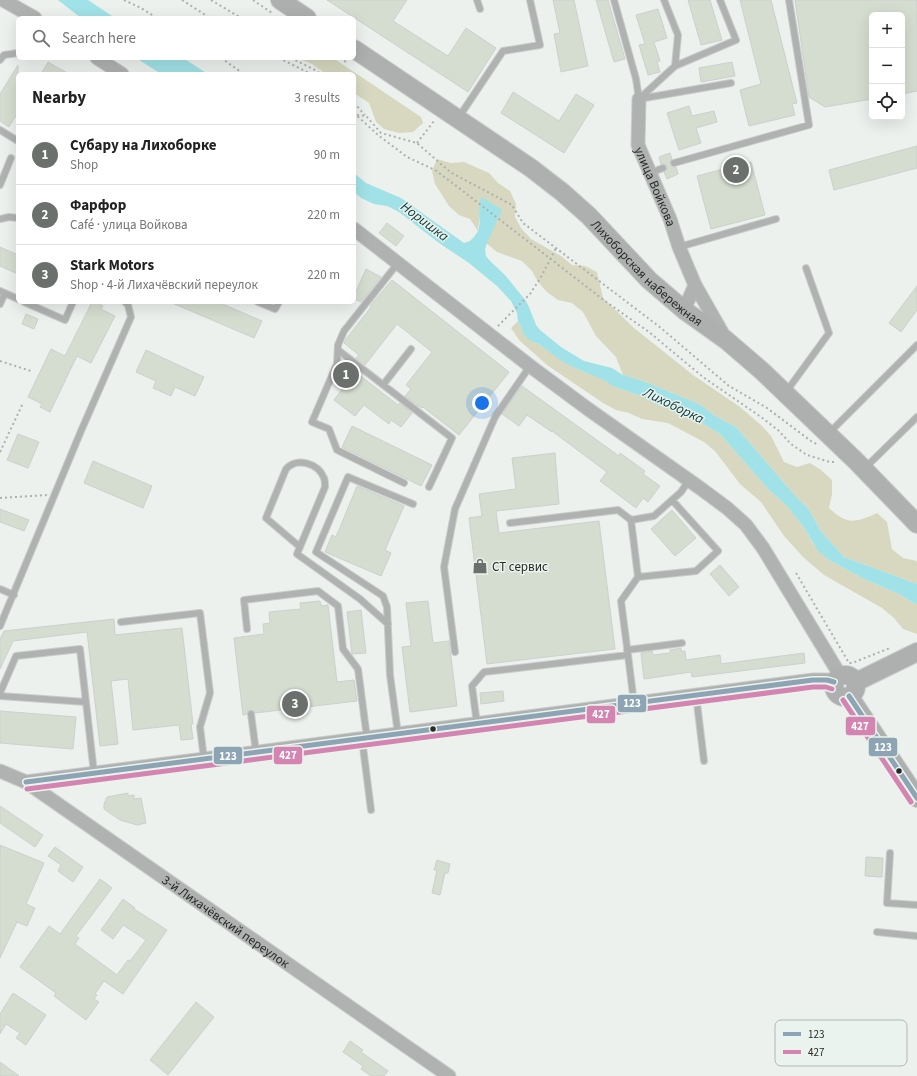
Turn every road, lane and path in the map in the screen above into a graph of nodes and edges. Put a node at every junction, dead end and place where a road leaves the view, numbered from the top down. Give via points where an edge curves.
1 (3, 0) edge
2 (124, 0) edge
3 (182, 0) edge
4 (211, 0) edge
5 (253, 0) edge
6 (477, 0) edge
7 (530, 0) edge
8 (614, 0) edge
9 (664, 0) edge
10 (720, 0) edge
11 (789, 0) edge
12 (277, 7) edge
13 (480, 9) dead end
14 (31, 16) edge
15 (154, 16) edge
16 (207, 16) edge
17 (238, 16) edge
18 (302, 16) edge
19 (356, 50) edge
20 (16, 53) edge
21 (0, 60) edge
22 (100, 60) edge
23 (224, 60) edge
24 (283, 60) edge
25 (295, 60) edge
26 (675, 66) junction
27 (119, 72) edge
28 (241, 72) edge
29 (307, 72) edge
30 (318, 72) edge
31 (731, 83) dead end
32 (640, 99) junction
33 (356, 105) edge
34 (356, 114) edge
35 (356, 115) edge
36 (366, 116) junction
37 (458, 118) junction
38 (434, 121) dead end
39 (0, 130) edge
40 (16, 140) edge
41 (417, 143) junction
42 (11, 158) dead end
43 (674, 163) dead end
44 (663, 168) dead end
45 (650, 173) junction
46 (0, 185) edge
47 (16, 218) edge
48 (0, 219) edge
49 (776, 219) dead end
50 (356, 231) edge
51 (679, 247) junction
52 (556, 248) junction
53 (550, 258) junction
54 (398, 263) junction
55 (806, 268) dead end
56 (694, 285) junction
57 (2, 292) edge
58 (16, 298) edge
59 (0, 304) edge
60 (29, 304) edge
61 (72, 304) edge
62 (127, 304) edge
63 (262, 304) edge
64 (278, 304) edge
65 (684, 310) junction
66 (499, 324) dead end
67 (726, 340) junction
68 (917, 345) edge
69 (411, 349) dead end
70 (338, 350) junction
71 (0, 361) edge
72 (530, 366) junction
73 (31, 371) dead end
74 (383, 385) junction
75 (785, 393) junction
76 (23, 403) dead end
77 (917, 418) edge
78 (824, 440) junction
79 (0, 452) edge
80 (839, 462) dead end
81 (864, 469) junction
82 (689, 480) junction
83 (404, 483) dead end
84 (429, 487) dead end
85 (55, 494) junction
86 (0, 498) edge
87 (672, 500) junction
88 (413, 504) dead end
89 (631, 520) junction
90 (510, 523) dead end
91 (917, 524) edge
92 (300, 546) junction
93 (796, 573) dead end
94 (638, 578) junction
95 (0, 589) edge
96 (14, 595) junction
97 (121, 622) dead end
98 (388, 624) junction
99 (0, 626) edge
100 (247, 629) dead end
101 (682, 643) dead end
102 (895, 646) dead end
103 (455, 652) dead end
104 (917, 652) edge
105 (627, 653) junction
106 (845, 684) junction
107 (0, 694) edge
108 (696, 695) junction
109 (86, 702) junction
110 (634, 703) junction
111 (251, 714) dead end
112 (477, 724) junction
113 (398, 734) junction
114 (364, 738) junction
115 (256, 752) junction
116 (204, 759) junction
117 (704, 761) dead end
118 (0, 771) edge
119 (94, 774) junction
120 (26, 782) junction
121 (917, 798) edge
122 (371, 810) dead end
123 (890, 853) dead end
124 (917, 906) edge
125 (877, 932) dead end
126 (917, 936) edge
127 (449, 1076) edge

1 - 14 street
2 - 15 path
3 - 16 path
4 - 17 path
5 - 12 path
6 - 13 lane
7 - 37 lane via 540,45 503,51
8 - 32 lane, улица Войкова
9 - 26 lane via 678,35
10 - 26 lane via 736,40
11 - 43 lane via 809,125
12 - 18 street
19 - 37 street, Лихоборская набережная
20 - 21 lane via 4,55
22 - 27 street
23 - 28 path
24 - 29 path
25 - 30 path
26 - 32 lane
31 - 32 lane
32 - 45 street, улица Войкова via 638,145
33 - 36 path
34 - 36 path
35 - 53 path via 407,157 435,170
36 - 41 path via 381,133
37 - 65 street, Лихоборская набережная via 562,192 589,216 649,280
38 - 41 path
39 - 40 lane
41 - 52 path via 450,172 512,205 523,223
42 - 46 lane
44 - 45 lane
45 - 51 street, улица Войкова
47 - 48 lane
49 - 51 lane
50 - 54 street
51 - 56 street, улица Войкова
52 - 53 path
52 - 78 path via 661,328 729,386 767,408 811,441
53 - 66 path via 530,294
53 - 80 path via 649,332 703,377 778,430 806,455
54 - 70 lane via 344,331
54 - 72 street
55 - 75 lane via 829,333
56 - 65 street
56 - 67 street, улица Войкова
57 - 58 lane
57 - 59 lane
60 - 61 lane via 65,320
62 - 85 lane via 131,317
63 - 64 lane via 275,310
65 - 67 street, Лихоборская набережная
67 - 75 street, Лихоборская набережная
68 - 78 lane
69 - 74 lane
70 - 74 lane
70 - 83 lane via 337,364 312,422 329,429 337,450
71 - 73 path
72 - 82 street
72 - 103 lane via 495,417 455,508 444,567
74 - 84 lane via 452,438
75 - 78 street, Лихоборская набережная
76 - 79 path
77 - 81 lane
78 - 81 street, Лихоборская набережная
81 - 91 street, Лихоборская набережная
82 - 87 lane
82 - 106 street via 746,525 763,548
85 - 86 path
85 - 96 lane
87 - 89 lane via 654,516
87 - 94 lane via 718,551 696,571
88 - 98 lane via 348,477 316,552 383,596 387,607
89 - 90 lane via 618,510
89 - 94 lane
92 - 92 lane via 325,487 324,478 318,470 299,461 290,464 286,469 266,518
92 - 98 lane via 297,554 360,599
93 - 102 path via 849,663
94 - 105 lane via 621,601
95 - 96 lane
96 - 99 lane
97 - 116 lane via 200,613 210,693 200,727
98 - 113 lane via 390,675
100 - 114 lane via 244,600 318,591 338,606 343,649 358,669
101 - 105 lane
104 - 106 street
105 - 110 lane
105 - 112 lane via 484,672 472,686
106 - 108 street via 813,680
106 - 121 street
107 - 109 lane
107 - 109 lane via 16,656 80,649
108 - 110 street
108 - 117 lane
109 - 119 lane
110 - 112 street
111 - 115 lane
112 - 113 street
113 - 114 street
114 - 115 street
114 - 122 lane
115 - 116 street
116 - 119 street
118 - 120 street, 3-й Лихачёвский переулок
119 - 120 street
120 - 127 street, 3-й Лихачёвский переулок
123 - 124 lane via 887,903
125 - 126 lane

